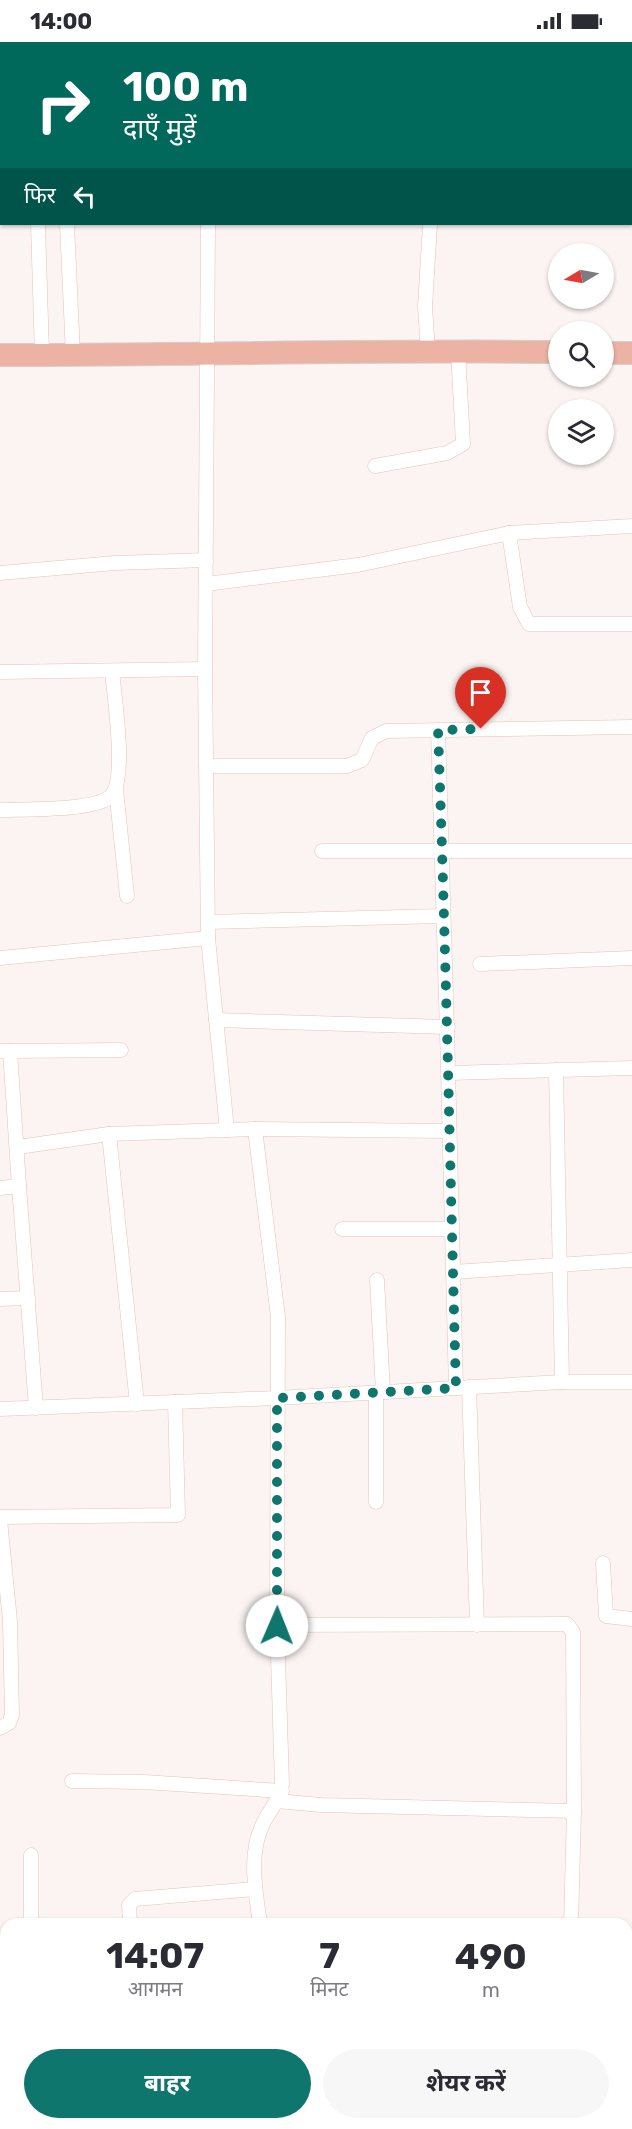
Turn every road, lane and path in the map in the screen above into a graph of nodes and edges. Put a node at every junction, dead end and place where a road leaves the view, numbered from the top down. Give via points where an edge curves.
1 (38, 225) edge
2 (67, 225) edge
3 (208, 225) edge
4 (430, 225) edge
5 (428, 351) junction
6 (458, 351) junction
7 (548, 352) edge
8 (614, 353) edge
9 (632, 353) edge
10 (0, 355) edge
11 (42, 355) junction
12 (72, 355) junction
13 (207, 355) junction
14 (375, 466) dead end
15 (632, 526) edge
16 (509, 534) junction
17 (206, 561) junction
18 (0, 573) edge
19 (206, 584) junction
20 (632, 624) edge
21 (205, 669) junction
22 (112, 670) junction
23 (0, 672) edge
24 (632, 727) edge
25 (438, 730) junction
26 (206, 766) junction
27 (116, 789) junction
28 (0, 810) edge
29 (322, 851) dead end
30 (441, 851) junction
31 (632, 851) edge
32 (127, 896) dead end
33 (443, 916) junction
34 (208, 922) junction
35 (208, 938) junction
36 (0, 958) edge
37 (632, 958) edge
38 (480, 964) dead end
39 (216, 1020) junction
40 (448, 1027) junction
41 (121, 1050) dead end
42 (5, 1051) edge
43 (632, 1068) edge
44 (556, 1070) junction
45 (450, 1073) junction
46 (227, 1130) junction
47 (255, 1130) junction
48 (448, 1131) junction
49 (109, 1134) junction
50 (18, 1147) junction
51 (19, 1186) junction
52 (0, 1188) edge
53 (342, 1229) dead end
54 (451, 1229) junction
55 (632, 1260) edge
56 (560, 1264) junction
57 (453, 1272) junction
58 (376, 1280) dead end
59 (28, 1298) junction
60 (0, 1299) edge
61 (562, 1382) junction
62 (632, 1382) edge
63 (462, 1388) junction
64 (379, 1393) junction
65 (277, 1398) junction
66 (174, 1402) junction
67 (137, 1404) junction
68 (36, 1408) junction
69 (0, 1409) edge
70 (376, 1502) dead end
71 (0, 1519) edge
72 (603, 1563) dead end
73 (632, 1619) edge
74 (5, 1621) edge
75 (477, 1625) junction
76 (277, 1626) junction
77 (0, 1728) edge
78 (72, 1781) dead end
79 (279, 1796) junction
80 (574, 1811) junction
81 (32, 1855) dead end
82 (255, 1889) junction
83 (31, 1918) edge
84 (130, 1918) edge
85 (259, 1918) edge
86 (570, 1918) edge

1 - 11 street
2 - 12 street
3 - 13 street
4 - 5 street via 425,307
5 - 6 main road
5 - 13 main road
6 - 7 main road
6 - 14 street via 463,444 447,453
8 - 9 main road
10 - 11 main road
11 - 12 main road
12 - 13 main road
13 - 17 street
15 - 16 street
16 - 19 street via 358,564
16 - 20 street via 520,608 529,624
17 - 18 street
17 - 19 street
19 - 21 street
21 - 22 street
21 - 26 street
22 - 23 street
22 - 27 street via 118,746
24 - 25 street
25 - 26 street via 377,734 362,760 348,766
25 - 30 street
26 - 34 street
27 - 28 street via 99,803
27 - 32 street
29 - 30 street
30 - 31 street
30 - 33 street
33 - 34 street
33 - 40 street
34 - 35 street
35 - 36 street
35 - 39 street
37 - 38 street
39 - 40 street
39 - 46 street
40 - 45 street
41 - 42 street
42 - 50 street
43 - 44 street
44 - 45 street
44 - 56 street
45 - 48 street
46 - 47 street
46 - 49 street
47 - 48 street
47 - 65 street via 278,1317
48 - 54 street
49 - 50 street
49 - 67 street
50 - 51 street
51 - 52 street
51 - 59 street
53 - 54 street
54 - 57 street
55 - 56 street
56 - 57 street
56 - 61 street
57 - 63 street
58 - 64 street
59 - 60 street
59 - 68 street
61 - 62 street
61 - 63 street
63 - 64 street
63 - 75 street
64 - 65 street
64 - 70 street
65 - 66 street
65 - 76 street
66 - 67 street
66 - 71 street via 178,1515
67 - 68 street
68 - 69 street
71 - 74 street
72 - 73 street via 606,1616
74 - 77 street via 12,1715 9,1723
75 - 76 street
75 - 80 street via 571,1626
76 - 79 street
78 - 79 street via 144,1782
79 - 80 street via 321,1805
79 - 82 street via 256,1841
80 - 86 street
81 - 83 street
82 - 84 street via 135,1899 129,1905
82 - 85 street

